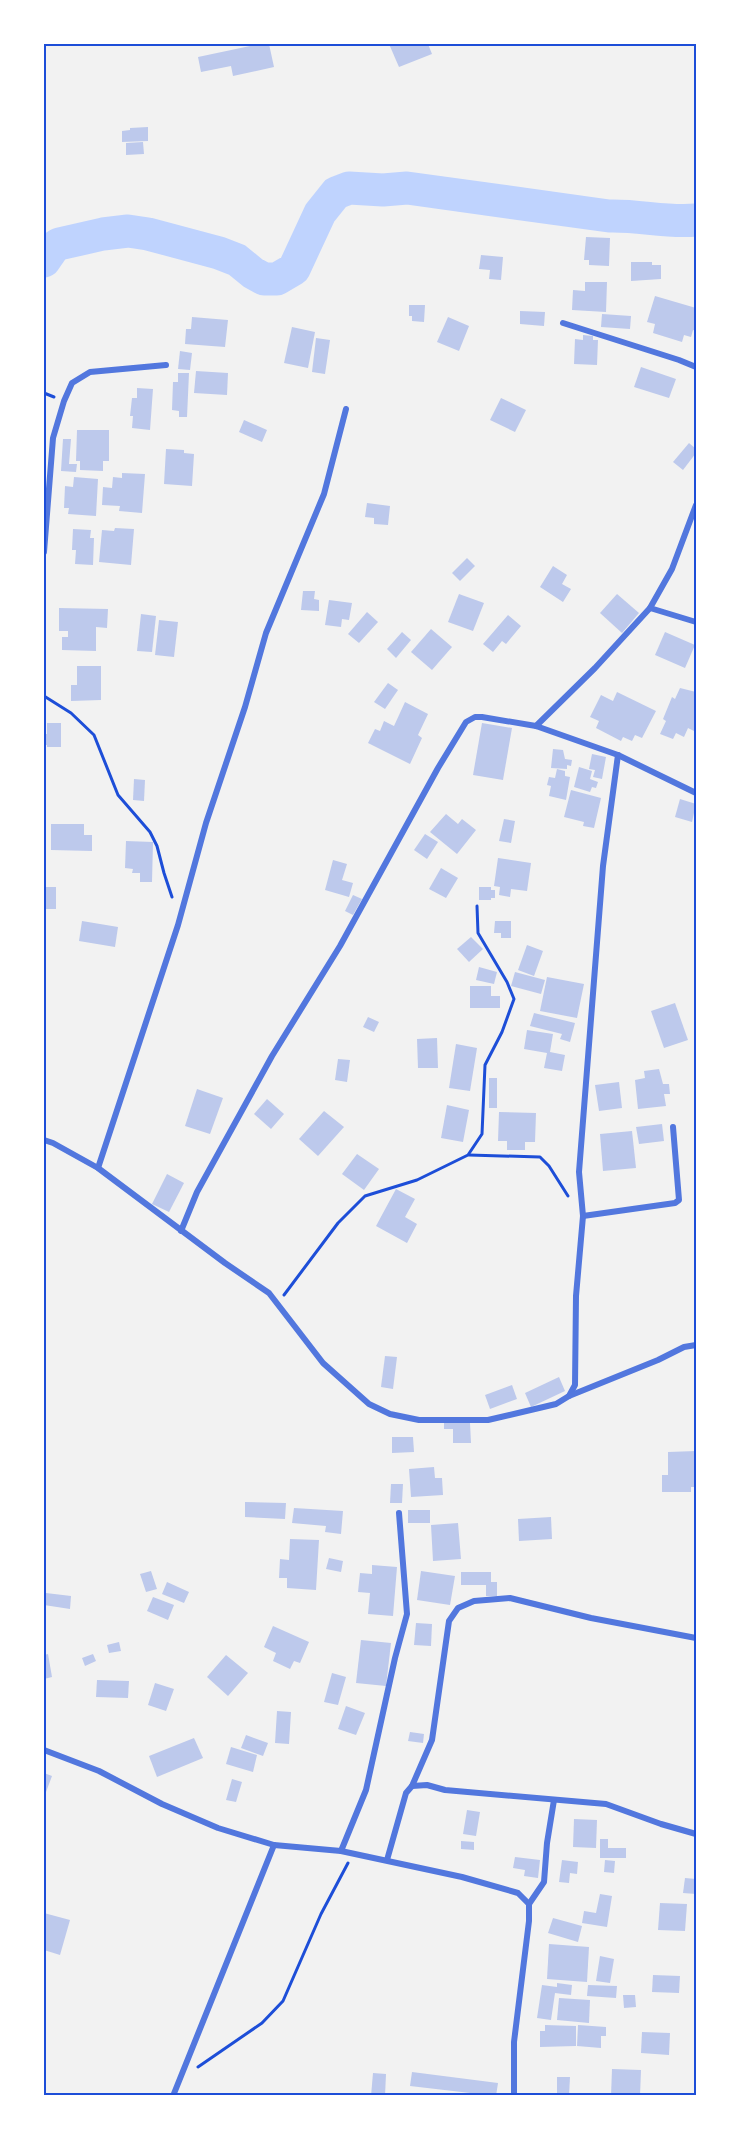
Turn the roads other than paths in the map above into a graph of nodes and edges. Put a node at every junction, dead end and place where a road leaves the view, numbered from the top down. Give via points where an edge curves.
1 (563, 323) dead end
2 (166, 365) dead end
3 (696, 368) edge
4 (346, 410) dead end
5 (696, 505) edge
6 (44, 552) edge
7 (650, 608) junction
8 (696, 622) edge
9 (536, 726) junction
10 (618, 755) junction
11 (696, 793) edge
12 (673, 1127) dead end
13 (44, 1140) edge
14 (98, 1168) junction
15 (582, 1212) junction
16 (181, 1231) junction
17 (696, 1346) edge
18 (569, 1396) junction
19 (399, 1513) dead end
20 (696, 1638) edge
21 (44, 1750) edge
22 (412, 1786) junction
23 (554, 1800) junction
24 (696, 1834) edge
25 (274, 1845) junction
26 (341, 1851) junction
27 (387, 1860) junction
28 (529, 1904) junction
29 (173, 2096) edge
30 (514, 2096) edge

1 - 3 street
2 - 6 street via 90,372 72,383 53,438
4 - 14 street via 324,494 266,633 178,925
5 - 7 street via 672,569
7 - 8 street
7 - 9 street
9 - 10 street
9 - 16 street via 482,717 466,722 340,946 272,1056 197,1192
10 - 11 street
10 - 15 street via 603,866 590,1015 579,1172
12 - 15 street via 679,1200
13 - 14 street
14 - 16 street
15 - 18 street via 575,1385
16 - 18 street via 269,1293 323,1363 369,1404 390,1414 419,1420 488,1420 556,1404
17 - 18 street via 684,1347
19 - 26 street via 407,1614 366,1790
20 - 22 street via 510,1598 474,1601 458,1608 449,1621 432,1740
21 - 25 street via 99,1771 218,1828
22 - 23 street
22 - 27 street via 406,1793
23 - 24 street via 606,1804
23 - 28 street via 544,1881
25 - 26 street
25 - 29 street
26 - 27 street
27 - 28 street via 518,1893
28 - 30 street via 514,2042

